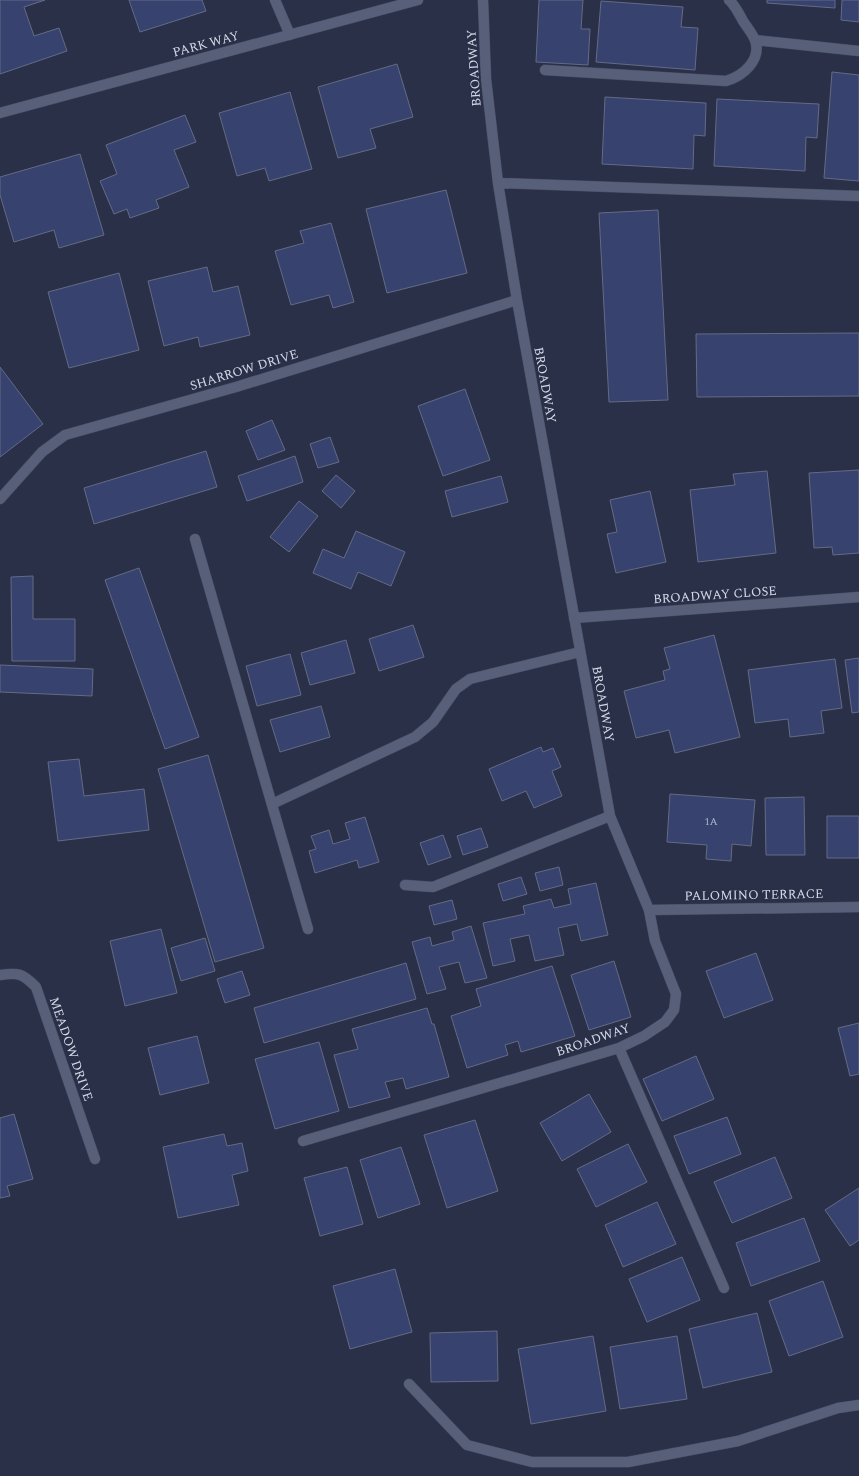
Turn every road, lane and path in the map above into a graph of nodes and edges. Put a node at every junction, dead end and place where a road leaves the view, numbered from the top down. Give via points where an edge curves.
1 (275, 0) edge
2 (418, 0) edge
3 (483, 0) edge
4 (729, 0) edge
5 (290, 35) junction
6 (755, 40) junction
7 (859, 51) edge
8 (545, 70) dead end
9 (0, 113) edge
10 (498, 183) junction
11 (859, 196) edge
12 (517, 300) junction
13 (0, 499) edge
14 (195, 539) dead end
15 (859, 597) edge
16 (574, 618) junction
17 (580, 652) junction
18 (272, 804) junction
19 (610, 816) junction
20 (405, 885) dead end
21 (859, 907) edge
22 (649, 910) junction
23 (308, 929) dead end
24 (0, 975) edge
25 (619, 1048) junction
26 (303, 1141) dead end
27 (94, 1159) dead end
28 (724, 1288) dead end
29 (409, 1384) dead end
30 (859, 1405) edge

1 - 5 street
2 - 5 street, PARK WAY
3 - 10 street, BROADWAY via 486,79
4 - 6 street
5 - 9 street, PARK WAY
6 - 7 street
6 - 8 street via 756,51 746,71 726,81
10 - 11 street
10 - 12 street, BROADWAY
12 - 13 street, SHARROW DRIVE via 236,387 65,435 42,452
12 - 16 street, BROADWAY
14 - 18 street
15 - 16 street, BROADWAY CLOSE
16 - 17 street, BROADWAY
17 - 18 street via 470,679 456,689 433,722 415,737
17 - 19 street, BROADWAY
18 - 23 street
19 - 20 street via 433,887
19 - 22 street, BROADWAY
21 - 22 street, PALOMINO TERRACE
22 - 25 street, BROADWAY via 655,941 676,994 674,1010 665,1022
24 - 27 street, MEADOW DRIVE via 15,972 25,976 36,987
25 - 26 street, BROADWAY
25 - 28 street
29 - 30 street via 467,1445 532,1462 628,1462 738,1441 838,1408

